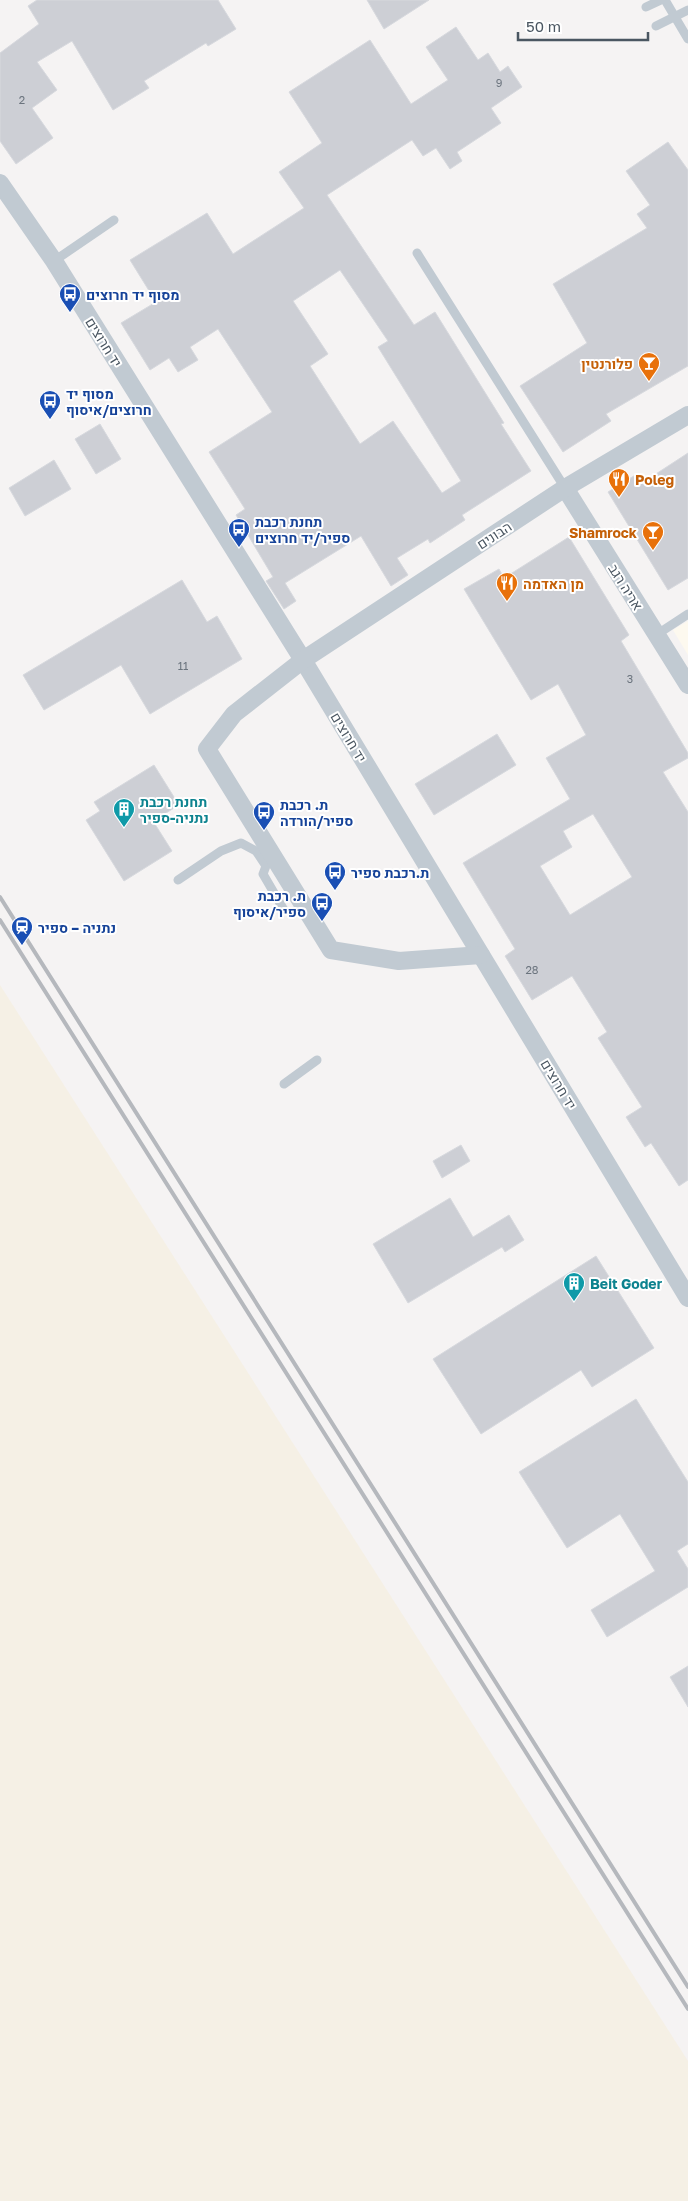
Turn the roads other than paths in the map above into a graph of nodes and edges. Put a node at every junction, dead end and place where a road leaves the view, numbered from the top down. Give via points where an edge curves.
1 (661, 0) edge
2 (665, 0) edge
3 (646, 8) dead end
4 (688, 10) edge
5 (674, 17) junction
6 (656, 26) dead end
7 (688, 39) edge
8 (0, 183) edge
9 (114, 220) dead end
10 (417, 253) dead end
11 (54, 261) junction
12 (688, 415) edge
13 (565, 488) junction
14 (688, 614) edge
15 (656, 634) junction
16 (303, 660) junction
17 (688, 685) edge
18 (178, 880) dead end
19 (284, 910) dead end
20 (481, 955) junction
21 (317, 1060) dead end
22 (284, 1084) dead end
23 (688, 1298) edge

1 - 3 lane
2 - 5 lane
4 - 5 lane
5 - 6 lane
5 - 7 lane
8 - 11 street, יד חרוצים
9 - 11 lane
10 - 13 lane
11 - 16 street, יד חרוצים
12 - 13 street, הבונים
13 - 15 street, אריה רגב
13 - 16 street, הבונים
14 - 15 lane
15 - 17 street, אריה רגב
16 - 20 street, יד חרוצים
16 - 20 street, הבונים via 234,714 207,749 226,782 331,950 399,961
18 - 19 lane via 221,851 241,843 256,852 266,866 264,874
20 - 23 street, יד חרוצים
21 - 22 lane

